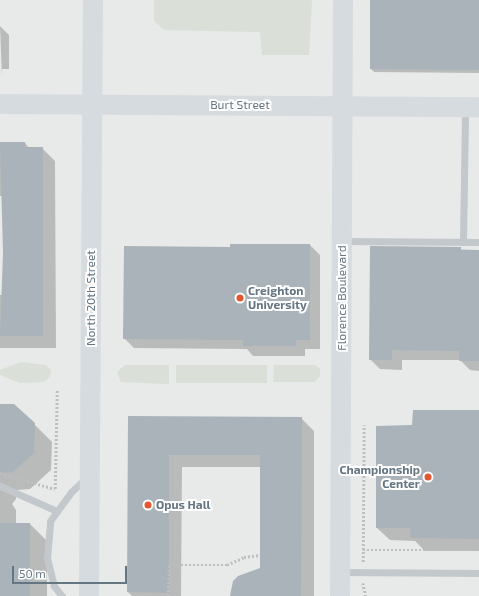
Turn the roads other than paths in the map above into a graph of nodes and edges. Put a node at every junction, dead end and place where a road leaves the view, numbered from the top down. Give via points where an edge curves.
1 (92, 0) edge
2 (343, 0) edge
3 (0, 104) edge
4 (92, 104) junction
5 (342, 106) junction
6 (472, 107) edge
7 (343, 241) junction
8 (463, 242) junction
9 (479, 242) edge
10 (90, 475) junction
11 (0, 486) edge
12 (57, 511) junction
13 (341, 572) junction
14 (479, 573) edge
15 (62, 596) edge
16 (89, 596) edge
17 (340, 596) edge

1 - 4 main road, North 20th Street
2 - 5 main road, Florence Boulevard
3 - 4 main road, Burt Street
4 - 5 main road, Burt Street
4 - 10 main road, North 20th Street
5 - 6 main road, Burt Street
5 - 7 main road, Florence Boulevard
6 - 8 lane
7 - 8 lane
7 - 13 main road, Florence Boulevard
8 - 9 lane
10 - 12 lane via 71,492
10 - 16 main road, North 20th Street
11 - 12 lane
12 - 15 lane via 50,521 46,551 54,586
13 - 14 lane
13 - 17 main road, Florence Boulevard

